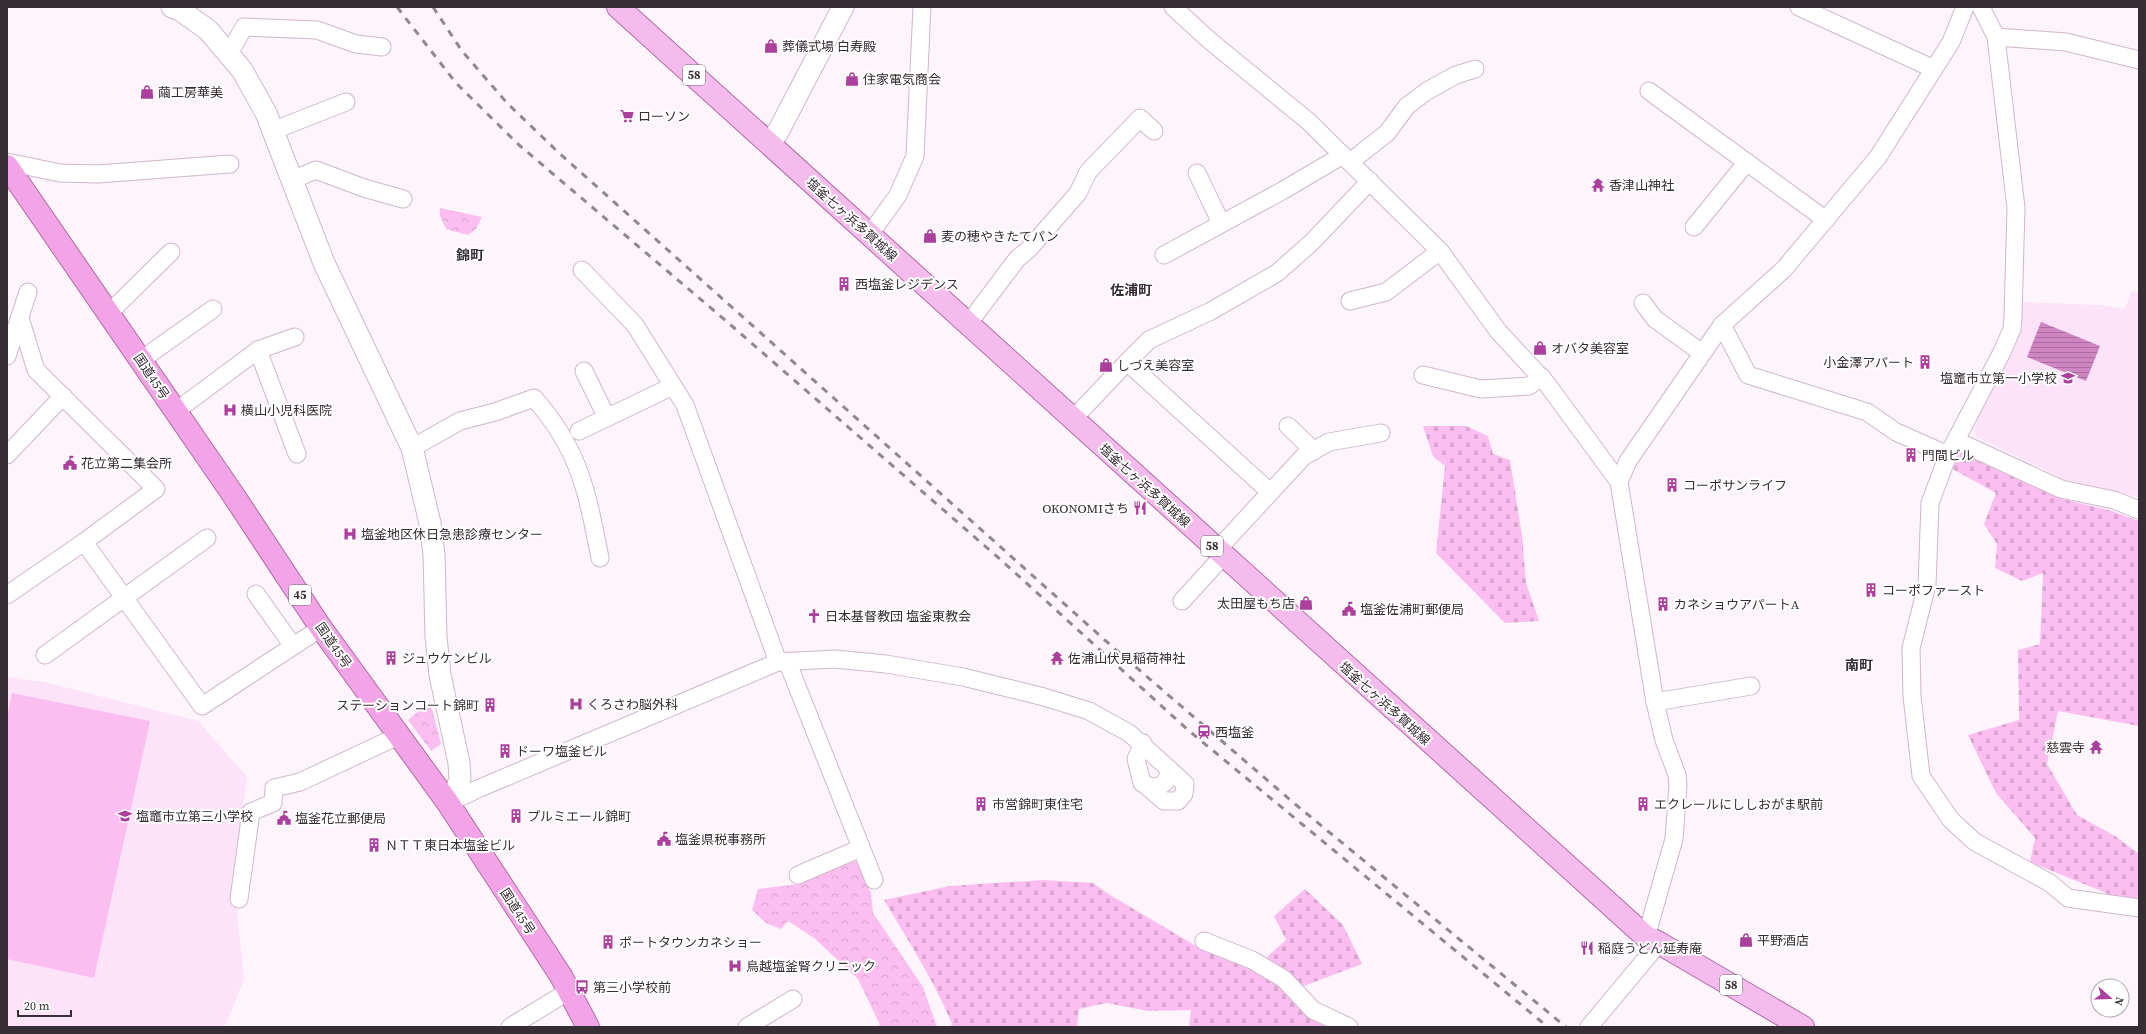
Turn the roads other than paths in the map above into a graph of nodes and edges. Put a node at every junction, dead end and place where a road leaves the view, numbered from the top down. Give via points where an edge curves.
1 (172, 7) edge
2 (618, 7) edge
3 (843, 7) edge
4 (922, 7) edge
5 (1173, 7) edge
6 (1799, 7) edge
7 (1965, 7) edge
8 (1982, 7) edge
9 (1996, 37) junction
10 (382, 47) dead end
11 (229, 54) junction
12 (2139, 60) edge
13 (1475, 69) dead end
14 (1934, 69) junction
15 (1649, 91) dead end
16 (346, 102) dead end
17 (272, 131) junction
18 (1154, 131) dead end
19 (770, 144) junction
20 (1346, 158) junction
21 (7, 162) edge
22 (1747, 162) junction
23 (230, 164) dead end
24 (7, 166) edge
25 (1197, 173) dead end
26 (292, 180) junction
27 (1370, 181) junction
28 (403, 199) dead end
29 (1826, 220) junction
30 (1221, 223) junction
31 (1694, 227) dead end
32 (870, 234) junction
33 (1440, 251) junction
34 (171, 252) dead end
35 (1164, 255) dead end
36 (582, 270) dead end
37 (28, 292) dead end
38 (1350, 301) dead end
39 (1643, 304) dead end
40 (213, 309) dead end
41 (109, 313) junction
42 (20, 318) junction
43 (968, 324) junction
44 (1722, 324) junction
45 (295, 337) dead end
46 (258, 350) junction
47 (1702, 353) junction
48 (7, 356) edge
49 (141, 360) junction
50 (1127, 362) junction
51 (584, 371) dead end
52 (1423, 375) dead end
53 (1542, 377) junction
54 (673, 386) junction
55 (63, 396) junction
56 (176, 411) junction
57 (607, 418) junction
58 (1073, 419) junction
59 (1288, 426) dead end
60 (579, 431) dead end
61 (1381, 433) dead end
62 (1957, 441) junction
63 (412, 448) junction
64 (1314, 450) junction
65 (297, 454) dead end
66 (7, 455) edge
67 (1948, 455) junction
68 (1619, 482) junction
69 (1270, 492) junction
70 (2139, 510) edge
71 (207, 538) dead end
72 (84, 542) junction
73 (1220, 553) junction
74 (600, 558) dead end
75 (256, 594) dead end
76 (7, 595) edge
77 (124, 597) junction
78 (1182, 601) dead end
79 (321, 628) junction
80 (294, 646) junction
81 (45, 655) dead end
82 (783, 662) junction
83 (1751, 686) dead end
84 (1655, 702) junction
85 (398, 736) junction
86 (1143, 744) junction
87 (1169, 769) junction
88 (1142, 782) junction
89 (448, 803) junction
90 (861, 848) junction
91 (798, 875) dead end
92 (874, 880) dead end
93 (239, 899) dead end
94 (2139, 908) edge
95 (1653, 932) junction
96 (1204, 941) dead end
97 (569, 991) junction
98 (793, 999) dead end
99 (1795, 1025) edge
100 (510, 1027) edge
101 (588, 1027) edge
102 (747, 1027) edge
103 (1349, 1027) edge
104 (1589, 1027) edge

1 - 11 street via 208,30
2 - 19 main road, 塩釜七ヶ浜多賀城線 / 58
3 - 19 street
4 - 32 street via 915,156 898,195
5 - 20 street via 1308,121
6 - 14 street
7 - 14 street via 1951,42
8 - 9 street
9 - 12 street via 2066,42
9 - 62 street via 2016,208 2012,329
10 - 11 street via 356,44 317,30 244,27
11 - 17 street via 242,70 266,113
13 - 20 street via 1456,75 1427,91 1407,106 1387,133
14 - 29 street via 1878,157
15 - 22 street
16 - 17 street
17 - 26 street
18 - 43 street via 1140,118 1088,172 1078,193 1029,249 1017,259
19 - 32 main road, 塩釜七ヶ浜多賀城線 / 58
20 - 27 street
20 - 30 street
21 - 23 street via 60,173 98,174
22 - 29 street
22 - 31 street
24 - 41 highway, 国道45号 / 45
25 - 30 street
26 - 28 street via 316,170
26 - 63 street via 324,263
27 - 33 street
27 - 50 street via 1312,242 1277,273 1210,311 1149,340
29 - 44 street via 1784,269
30 - 35 street
32 - 43 main road, 塩釜七ヶ浜多賀城線 / 58
33 - 38 street via 1386,292
33 - 53 street via 1498,331
34 - 41 street
36 - 54 street via 635,325
37 - 42 street
39 - 47 street via 1655,320
40 - 49 street
41 - 49 highway, 国道45号 / 45
42 - 48 street
42 - 55 street via 36,370
43 - 58 main road, 塩釜七ヶ浜多賀城線 / 58
44 - 47 street
44 - 67 street via 1748,375 1867,412 1896,432
45 - 46 street
46 - 56 street
46 - 65 street
47 - 68 street via 1628,462
49 - 56 highway, 国道45号 / 45
50 - 58 street
50 - 69 street
51 - 57 street
52 - 53 street via 1481,389 1529,386
53 - 68 street
54 - 57 street
54 - 82 street via 687,412
55 - 66 street
55 - 72 street via 156,489
56 - 79 highway, 国道45号 / 45
57 - 60 street
58 - 73 main road, 塩釜七ヶ浜多賀城線 / 58
59 - 64 street
61 - 64 street via 1329,442
62 - 67 street
62 - 70 street via 2061,489 2114,500
63 - 74 street via 460,421 534,398 553,419 576,460 588,497
63 - 89 street via 430,523 440,675 459,763 460,779
64 - 69 street via 1304,456
67 - 94 street via 1930,503 1926,585 1911,648 1912,696 1921,776 1951,820 1975,842 2050,884 2068,898
68 - 84 street
69 - 73 street
71 - 77 street
72 - 76 street
72 - 77 street
73 - 78 street
73 - 95 main road, 塩釜七ヶ浜多賀城線 / 58
75 - 80 street
77 - 80 street via 202,706
77 - 81 street
79 - 80 street
79 - 85 highway, 国道45号 / 45
82 - 86 street via 835,659 886,664 1044,696 1089,711 1129,733
82 - 89 street
82 - 90 street
83 - 84 street
84 - 95 street via 1678,785 1674,839
85 - 89 highway, 国道45号 / 45
85 - 93 street via 300,782 274,788 273,803 251,812
86 - 87 street
86 - 88 street via 1136,759
87 - 88 street via 1166,781 1161,786 1154,788
87 - 88 street via 1186,784 1184,794 1178,801 1164,801
89 - 97 highway, 国道45号 / 45
90 - 91 street
90 - 92 street
95 - 99 main road, 塩釜七ヶ浜多賀城線 / 58
95 - 104 street
96 - 103 street via 1252,960 1284,979 1312,1010
97 - 100 street
97 - 101 highway, 国道45号 / 45
98 - 102 street

